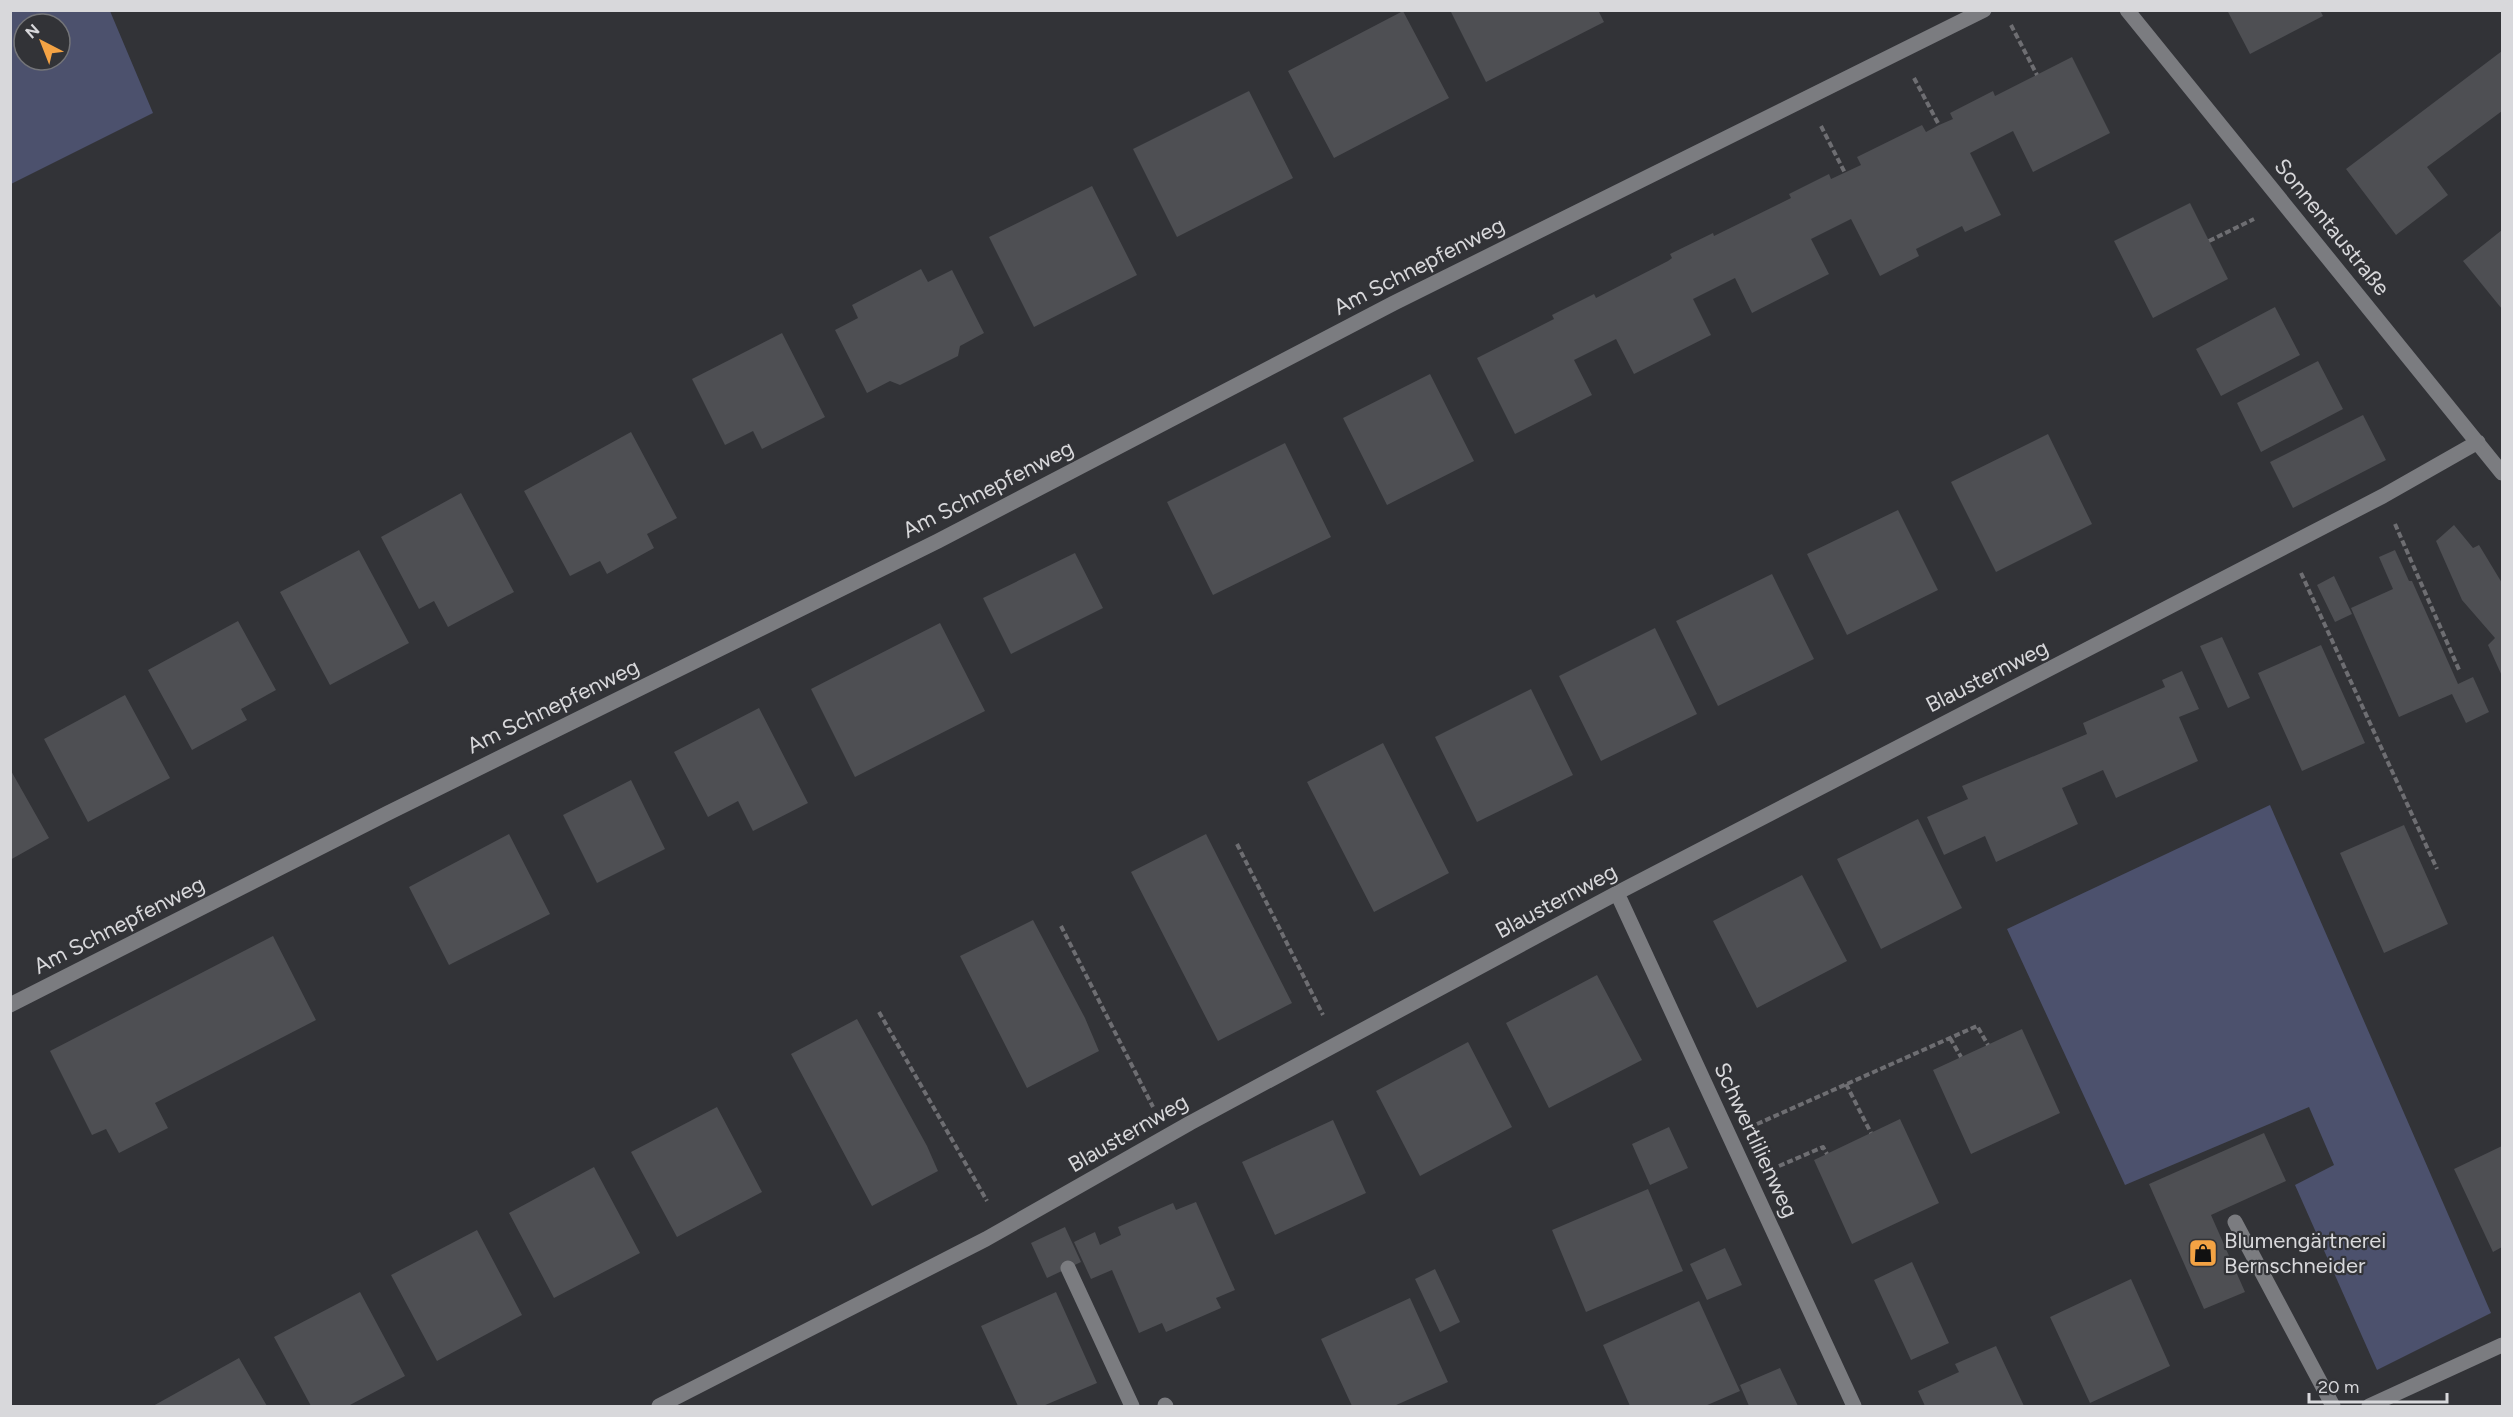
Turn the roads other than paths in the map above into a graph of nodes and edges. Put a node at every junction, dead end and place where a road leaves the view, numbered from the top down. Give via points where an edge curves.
1 (1984, 10) edge
2 (2127, 10) edge
3 (2478, 442) junction
4 (2502, 472) edge
5 (1617, 893) junction
6 (10, 1005) edge
7 (2235, 1222) dead end
8 (1068, 1268) dead end
9 (2502, 1345) edge
10 (659, 1407) edge
11 (1132, 1407) edge
12 (1854, 1407) edge
13 (2333, 1407) edge
14 (2369, 1407) edge

1 - 6 street, Am Schnepfenweg via 1394,303 938,541 370,821
2 - 3 street, Sonnentaustraße
3 - 4 street, Sonnentaustraße
3 - 5 street, Blausternweg via 2383,496
5 - 10 street, Blausternweg via 1168,1136 1003,1230
5 - 12 street, Schwertlilienweg
7 - 13 street
8 - 11 street
9 - 14 street

